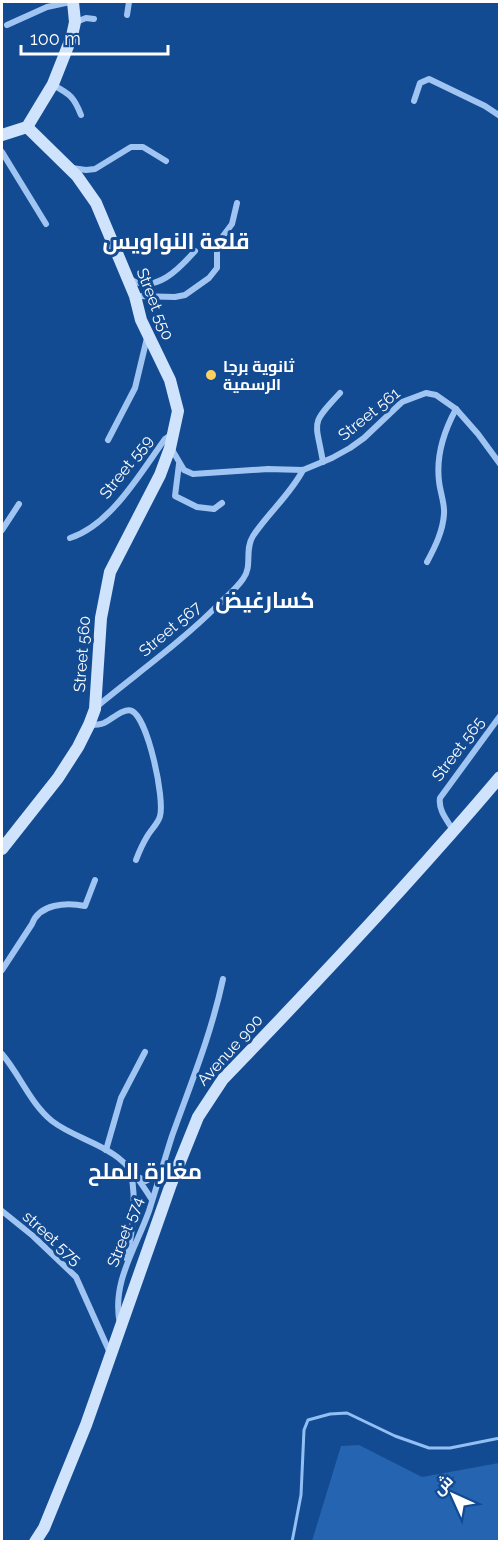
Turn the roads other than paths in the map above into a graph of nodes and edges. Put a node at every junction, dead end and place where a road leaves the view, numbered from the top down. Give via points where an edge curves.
1 (71, 2) edge
2 (129, 2) edge
3 (127, 15) dead end
4 (94, 19) dead end
5 (75, 22) junction
6 (7, 25) dead end
7 (53, 84) junction
8 (414, 101) dead end
9 (81, 115) dead end
10 (500, 116) edge
11 (27, 127) junction
12 (2, 135) edge
13 (2, 152) edge
14 (166, 161) dead end
15 (69, 168) junction
16 (237, 204) dead end
17 (46, 224) dead end
18 (195, 250) dead end
19 (127, 277) junction
20 (135, 296) junction
21 (147, 335) junction
22 (340, 393) dead end
23 (456, 409) junction
24 (174, 433) junction
25 (108, 441) dead end
26 (170, 448) junction
27 (323, 462) junction
28 (178, 464) junction
29 (500, 464) edge
30 (303, 470) junction
31 (222, 503) dead end
32 (20, 504) dead end
33 (2, 530) edge
34 (70, 538) dead end
35 (427, 562) dead end
36 (95, 709) junction
37 (500, 716) edge
38 (89, 725) junction
39 (500, 777) edge
40 (454, 831) junction
41 (2, 849) edge
42 (136, 861) dead end
43 (95, 880) dead end
44 (2, 970) edge
45 (223, 979) dead end
46 (145, 1052) dead end
47 (2, 1054) edge
48 (106, 1150) junction
49 (130, 1170) junction
50 (162, 1171) junction
51 (152, 1200) junction
52 (2, 1212) edge
53 (125, 1267) junction
54 (120, 1324) junction
55 (110, 1353) junction
56 (35, 1542) edge

1 - 5 main road
1 - 6 street via 47,7
2 - 3 street
4 - 5 street
5 - 7 main road
7 - 9 street via 71,95
7 - 11 main road
8 - 10 street via 420,83 429,79
11 - 12 main road
11 - 15 main road, Street 550
13 - 17 street
14 - 15 street via 143,147 131,147 95,168
15 - 19 main road, Street 550 via 96,202
16 - 20 street via 232,224 218,244 217,268 209,278 185,295
18 - 19 street via 168,277 144,284
19 - 20 main road, Street 550
20 - 21 main road, Street 550
21 - 24 main road, Street 550 via 175,394 178,411
21 - 25 street via 135,388
22 - 27 street via 316,425
23 - 27 street, Street 561 via 436,395 411,397 356,444
23 - 29 street, Street 561
23 - 35 street via 440,454 438,480 445,511 442,528
24 - 26 main road, Street 550
24 - 34 street, Street 559 via 165,439 130,489 106,515 89,530
26 - 28 street
26 - 36 main road, Street 560 via 110,572 101,618
27 - 30 street, Street 561
28 - 30 street, Street 561 via 188,474
28 - 31 street via 175,496 197,507 214,509
30 - 36 street, Street 567 via 252,538 247,550 248,570 241,582 181,640
32 - 33 street
36 - 38 main road, Street 560
37 - 40 street, Street 565 via 440,798 443,814
38 - 41 main road, Street 560 via 58,777
38 - 42 street via 133,711 153,755 160,816
39 - 40 main road, Avenue 900
40 - 54 main road, Avenue 900 via 210,1096 171,1184
43 - 44 street via 85,906 56,905 35,916
45 - 50 street, Street 574 via 202,1056
46 - 48 street via 121,1098
47 - 48 street via 30,1097 51,1119
48 - 49 street
49 - 50 street via 146,1181
49 - 51 street
49 - 53 street via 134,1185
50 - 51 street, Street 574
51 - 53 street, Street 574
52 - 55 street, street 575 via 76,1277
53 - 54 street, Street 574 via 116,1308
54 - 55 main road, Avenue 900
55 - 56 main road, Avenue 900 via 86,1425

